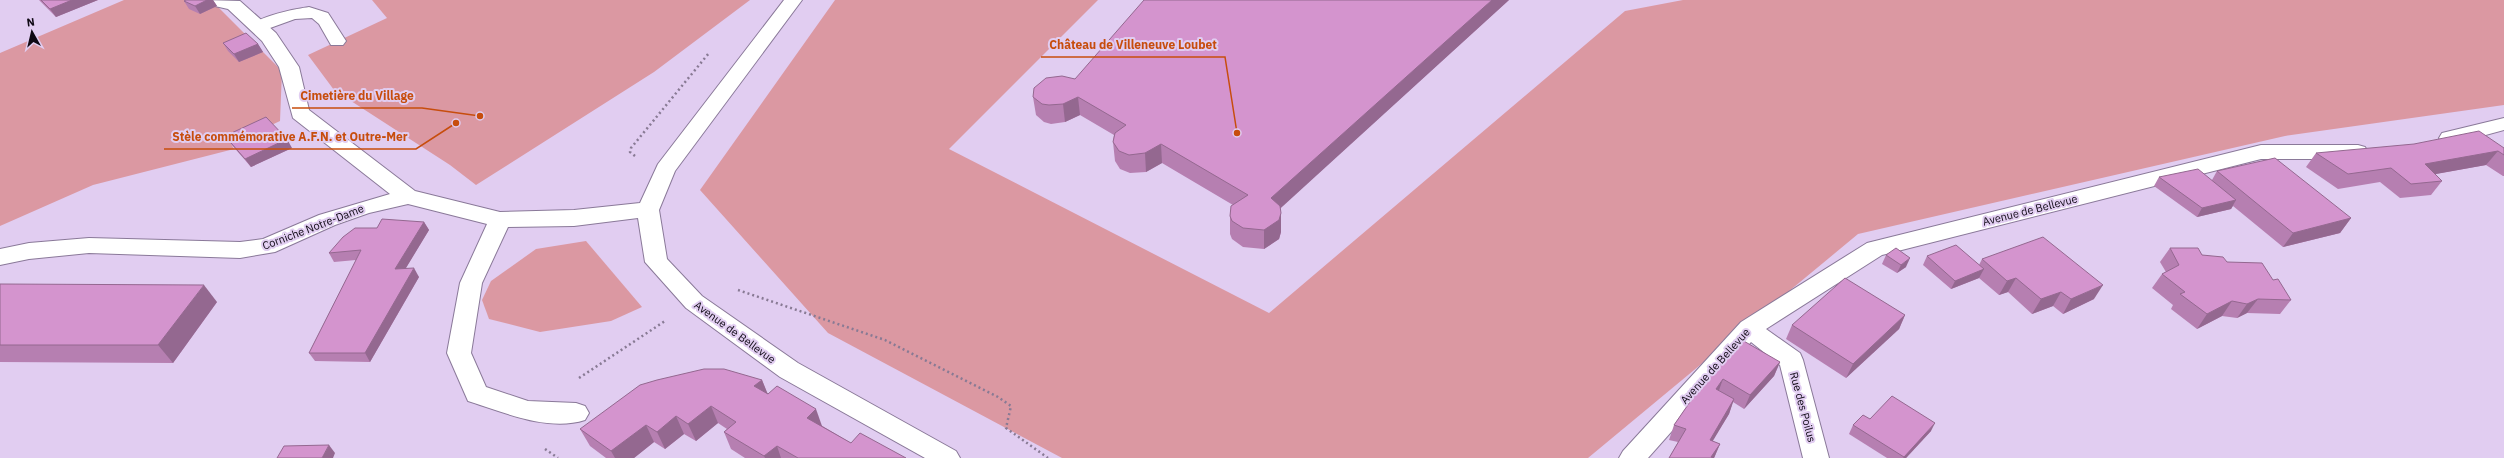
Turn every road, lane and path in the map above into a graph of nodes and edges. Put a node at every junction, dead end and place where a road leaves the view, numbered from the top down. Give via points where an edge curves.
1 (212, 0) edge
2 (793, 0) edge
3 (258, 27) junction
4 (337, 41) dead end
5 (2504, 124) edge
6 (2433, 141) edge
7 (2379, 150) edge
8 (408, 197) junction
9 (648, 210) junction
10 (500, 220) junction
11 (0, 257) edge
12 (730, 287) dead end
13 (694, 302) junction
14 (1749, 328) junction
15 (574, 381) dead end
16 (576, 413) dead end
17 (948, 458) edge
18 (1048, 458) edge
19 (1632, 458) edge
20 (1816, 458) edge

1 - 3 street via 234,5
2 - 9 street via 665,169
3 - 4 lane via 293,15 311,12 321,16
3 - 8 street via 269,37 290,67 300,113
5 - 6 street
7 - 14 street, Avenue de Bellevue via 2261,152 1875,249
8 - 10 street, Corniche Notre-Dame
8 - 11 street, Corniche Notre-Dame via 365,206 267,246 240,250 73,245 32,248
9 - 10 street, Corniche Notre-Dame via 574,218
9 - 13 street, Avenue de Bellevue via 656,262
10 - 16 street via 471,282 460,353 477,394 528,411
12 - 18 path via 885,340 998,397 1011,406 1006,428
13 - 15 path
13 - 17 street, Avenue de Bellevue via 789,370
14 - 19 street, Avenue de Bellevue
14 - 20 street, Rue des Poilus via 1791,360

